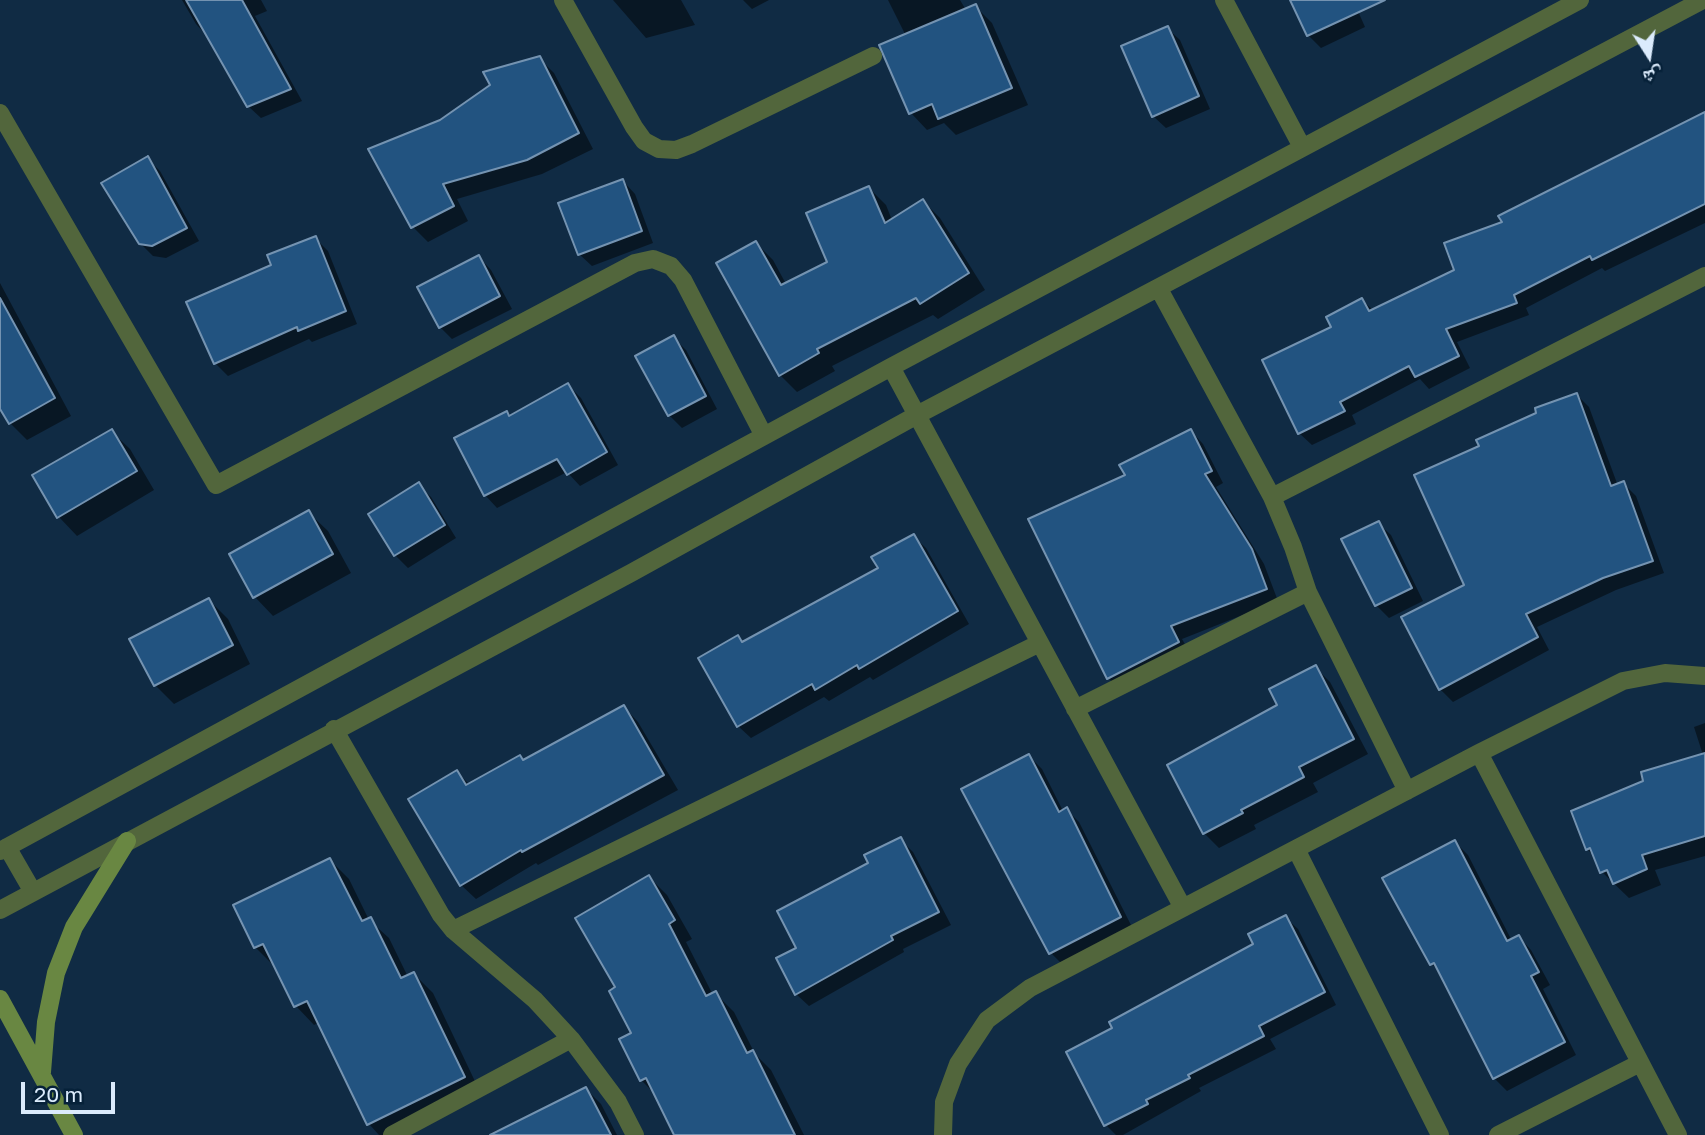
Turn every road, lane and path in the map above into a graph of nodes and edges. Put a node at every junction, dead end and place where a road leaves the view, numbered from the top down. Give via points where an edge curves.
1 (563, 0) edge
2 (1224, 0) edge
3 (1580, 0) edge
4 (1703, 0) edge
5 (873, 56) dead end
6 (0, 113) edge
7 (1302, 147) junction
8 (1705, 276) edge
9 (1159, 289) junction
10 (891, 366) junction
11 (917, 415) junction
12 (764, 436) junction
13 (1272, 497) junction
14 (1308, 592) junction
15 (1040, 643) junction
16 (1705, 676) edge
17 (1076, 709) junction
18 (334, 729) junction
19 (1479, 753) junction
20 (1407, 791) junction
21 (127, 841) junction
22 (3, 849) edge
23 (1296, 849) junction
24 (33, 892) junction
25 (1183, 908) junction
26 (0, 910) edge
27 (453, 930) junction
28 (0, 999) edge
29 (571, 1039) junction
30 (1640, 1063) junction
31 (42, 1072) junction
32 (74, 1135) edge
33 (392, 1135) edge
34 (635, 1135) edge
35 (943, 1135) edge
36 (1440, 1135) edge
37 (1498, 1135) edge
38 (1678, 1135) edge

1 - 5 street via 634,127 644,141 659,149 676,150 692,144
2 - 7 street
3 - 7 street
4 - 9 street
6 - 12 street via 216,485 635,263 653,259 671,266 683,280
7 - 10 street
8 - 13 street
9 - 11 street
9 - 13 street
10 - 11 street
10 - 12 street
11 - 15 street
11 - 18 street
12 - 22 street
13 - 14 street
14 - 17 street
14 - 20 street
15 - 17 street
15 - 27 street
16 - 19 street via 1665,673 1623,681
17 - 25 street
18 - 21 street
18 - 27 street via 440,915
19 - 20 street
19 - 30 street
20 - 23 street
21 - 24 street
21 - 31 main road via 74,927 56,973
22 - 24 street
23 - 25 street
23 - 36 street
24 - 26 street
25 - 35 street via 1030,988 987,1020 958,1064 944,1102
27 - 29 street via 525,990
28 - 31 main road
29 - 33 street
29 - 34 street via 618,1102
30 - 37 street
30 - 38 street
31 - 32 main road

